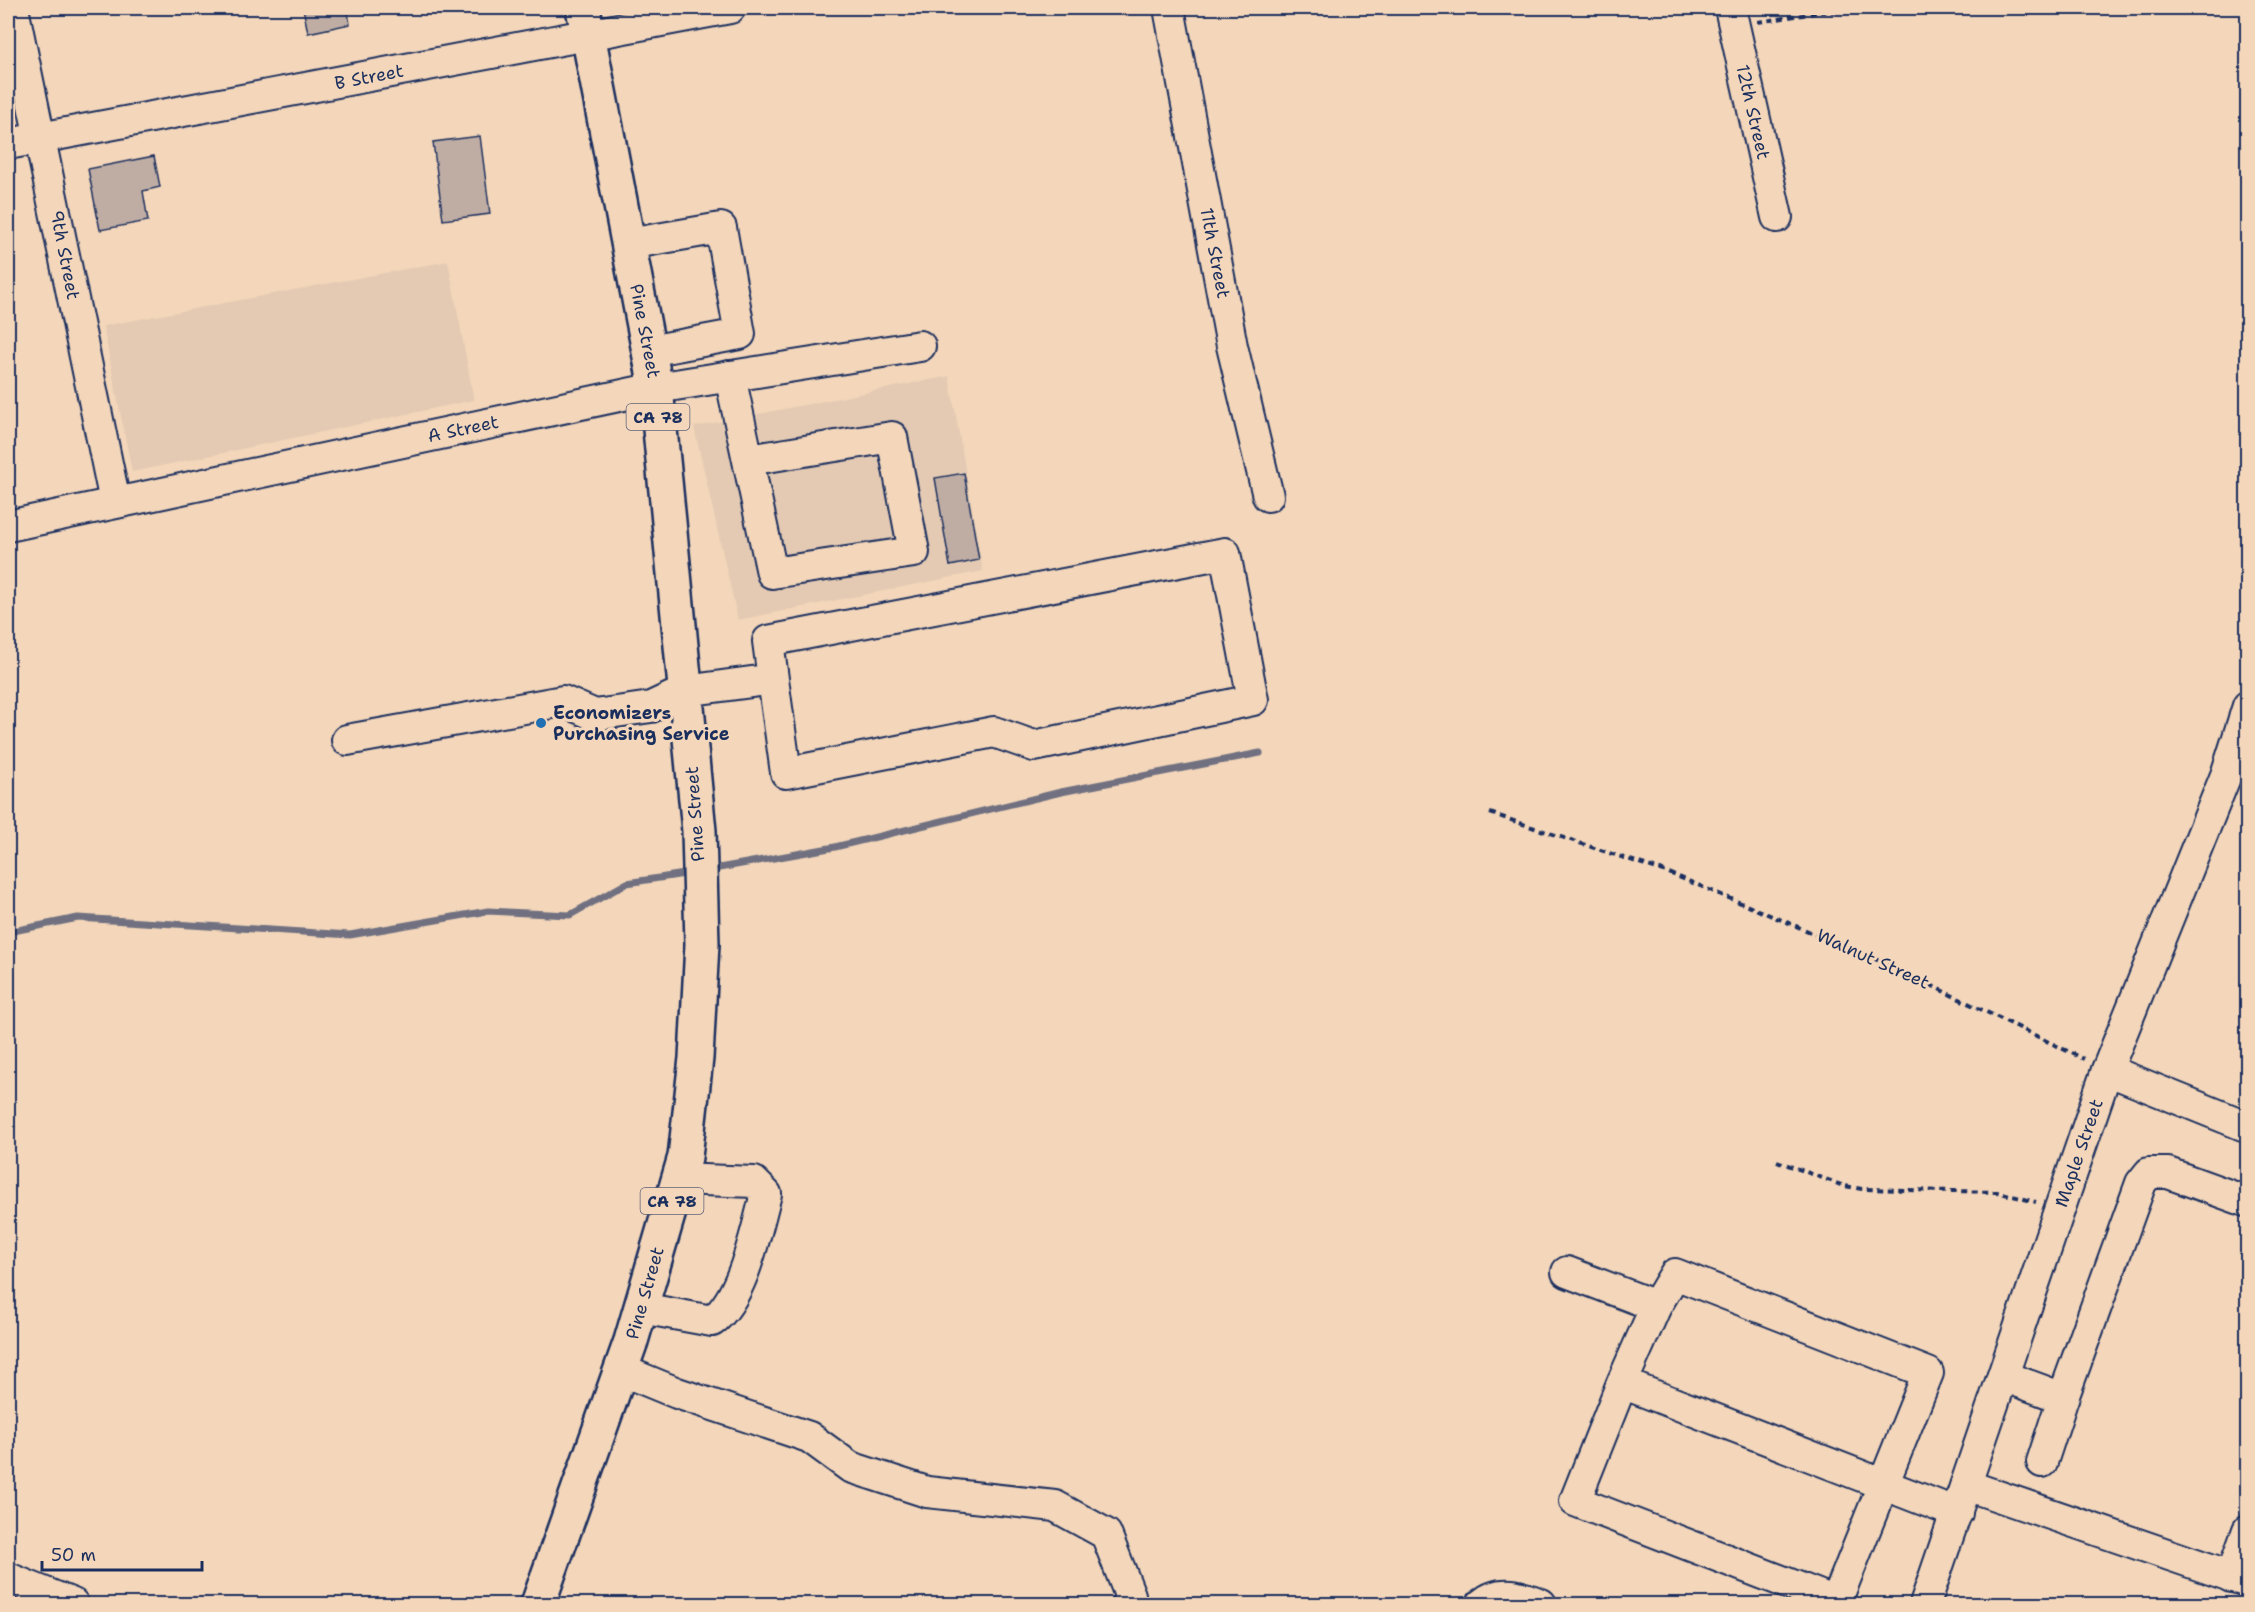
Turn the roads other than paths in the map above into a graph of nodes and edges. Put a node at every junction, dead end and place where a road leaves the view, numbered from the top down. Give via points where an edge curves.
1 (13, 8) edge
2 (730, 8) edge
3 (1169, 8) edge
4 (1732, 17) edge
5 (586, 22) edge
6 (41, 138) junction
7 (8, 144) edge
8 (1777, 217) dead end
9 (628, 244) junction
10 (920, 346) dead end
11 (649, 351) junction
12 (730, 376) junction
13 (656, 388) junction
14 (748, 460) junction
15 (1268, 496) dead end
16 (115, 502) junction
17 (8, 526) edge
18 (773, 679) junction
19 (685, 691) junction
20 (2247, 706) edge
21 (346, 740) dead end
22 (2107, 1070) junction
23 (2247, 1126) edge
24 (678, 1179) junction
25 (2247, 1202) edge
26 (1567, 1272) dead end
27 (1656, 1306) junction
28 (641, 1308) junction
29 (621, 1370) junction
30 (2003, 1376) junction
31 (1622, 1383) junction
32 (2063, 1398) junction
33 (2042, 1462) dead end
34 (1884, 1485) junction
35 (1961, 1499) junction
36 (2247, 1530) edge
37 (8, 1578) edge
38 (2239, 1579) edge
39 (65, 1603) edge
40 (538, 1605) edge
41 (1128, 1605) edge
42 (1482, 1605) edge
43 (1541, 1605) edge
44 (1925, 1605) edge

1 - 6 street, 9th Street
2 - 5 street, B Street
3 - 15 street, 11th Street via 1232,346
4 - 8 street, 12th Street
5 - 6 street, B Street
5 - 9 main road, Pine Street / CA 78
6 - 7 street, B Street
6 - 16 street, 9th Street
9 - 11 main road, Pine Street / CA 78
9 - 11 street via 721,228 740,334
10 - 12 street, A Street
11 - 13 main road, Pine Street / CA 78
12 - 13 street, A Street
12 - 14 street
13 - 16 street, A Street
13 - 19 main road, Pine Street / CA 78
14 - 14 street via 772,573 914,552 892,437
16 - 17 street, A Street
18 - 18 street via 786,773 994,732 1034,746 1253,700 1225,553 768,642
18 - 19 street
19 - 21 street via 640,709 595,715 563,700
19 - 24 main road, Pine Street / CA 78 via 699,831 702,944 696,1058 685,1157
20 - 22 street, Maple Street via 2226,775
22 - 23 street
22 - 30 street, Maple Street
24 - 28 main road, Pine Street / CA 78
24 - 28 street via 754,1182 766,1194 747,1261 724,1311 712,1321
25 - 32 street via 2168,1173 2149,1173 2141,1183
26 - 27 street
27 - 31 street
27 - 34 street via 1675,1274 1928,1373
28 - 29 main road, Pine Street / CA 78
29 - 40 main road, Pine Street / CA 78
29 - 41 street via 809,1437 850,1467 927,1492 1055,1506 1106,1534 1130,1594
30 - 32 street
30 - 35 street, Maple Street
31 - 34 street
31 - 34 street via 1575,1501 1836,1602
32 - 33 street
34 - 35 street
35 - 38 street
35 - 44 street, Maple Street
36 - 38 street
37 - 39 street
42 - 43 street via 1488,1599 1516,1594

